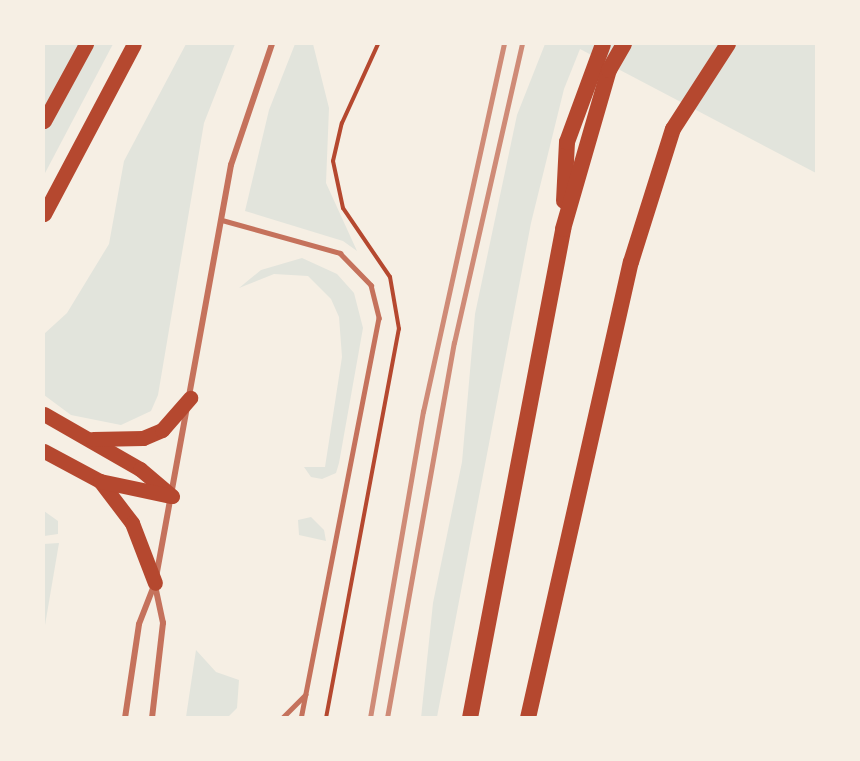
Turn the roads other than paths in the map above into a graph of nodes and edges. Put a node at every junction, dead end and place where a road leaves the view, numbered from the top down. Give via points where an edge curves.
1 (86, 44) edge
2 (134, 44) edge
3 (272, 44) edge
4 (603, 44) edge
5 (624, 44) edge
6 (728, 44) edge
7 (44, 121) edge
8 (46, 210) edge
9 (222, 220) junction
10 (44, 226) edge
11 (563, 229) junction
12 (190, 398) junction
13 (44, 414) edge
14 (75, 435) junction
15 (44, 451) edge
16 (100, 481) junction
17 (172, 496) junction
18 (155, 584) junction
19 (305, 695) junction
20 (125, 717) edge
21 (152, 717) edge
22 (282, 717) edge
23 (301, 717) edge
24 (470, 717) edge
25 (528, 717) edge

1 - 7 main road
2 - 8 main road
3 - 9 street via 231,165
4 - 11 highway via 567,142
5 - 11 highway via 609,70
6 - 25 highway via 673,129 631,262
8 - 10 main road
9 - 12 street
9 - 19 lane via 340,253 371,285 379,318
11 - 24 highway
12 - 14 main road via 162,430 143,438 111,442
12 - 17 street
13 - 14 main road
14 - 17 main road via 140,469
15 - 16 main road
16 - 17 main road
16 - 18 main road via 132,523
17 - 18 street
18 - 20 street via 139,624
18 - 21 street via 163,623
19 - 22 lane
19 - 23 lane

